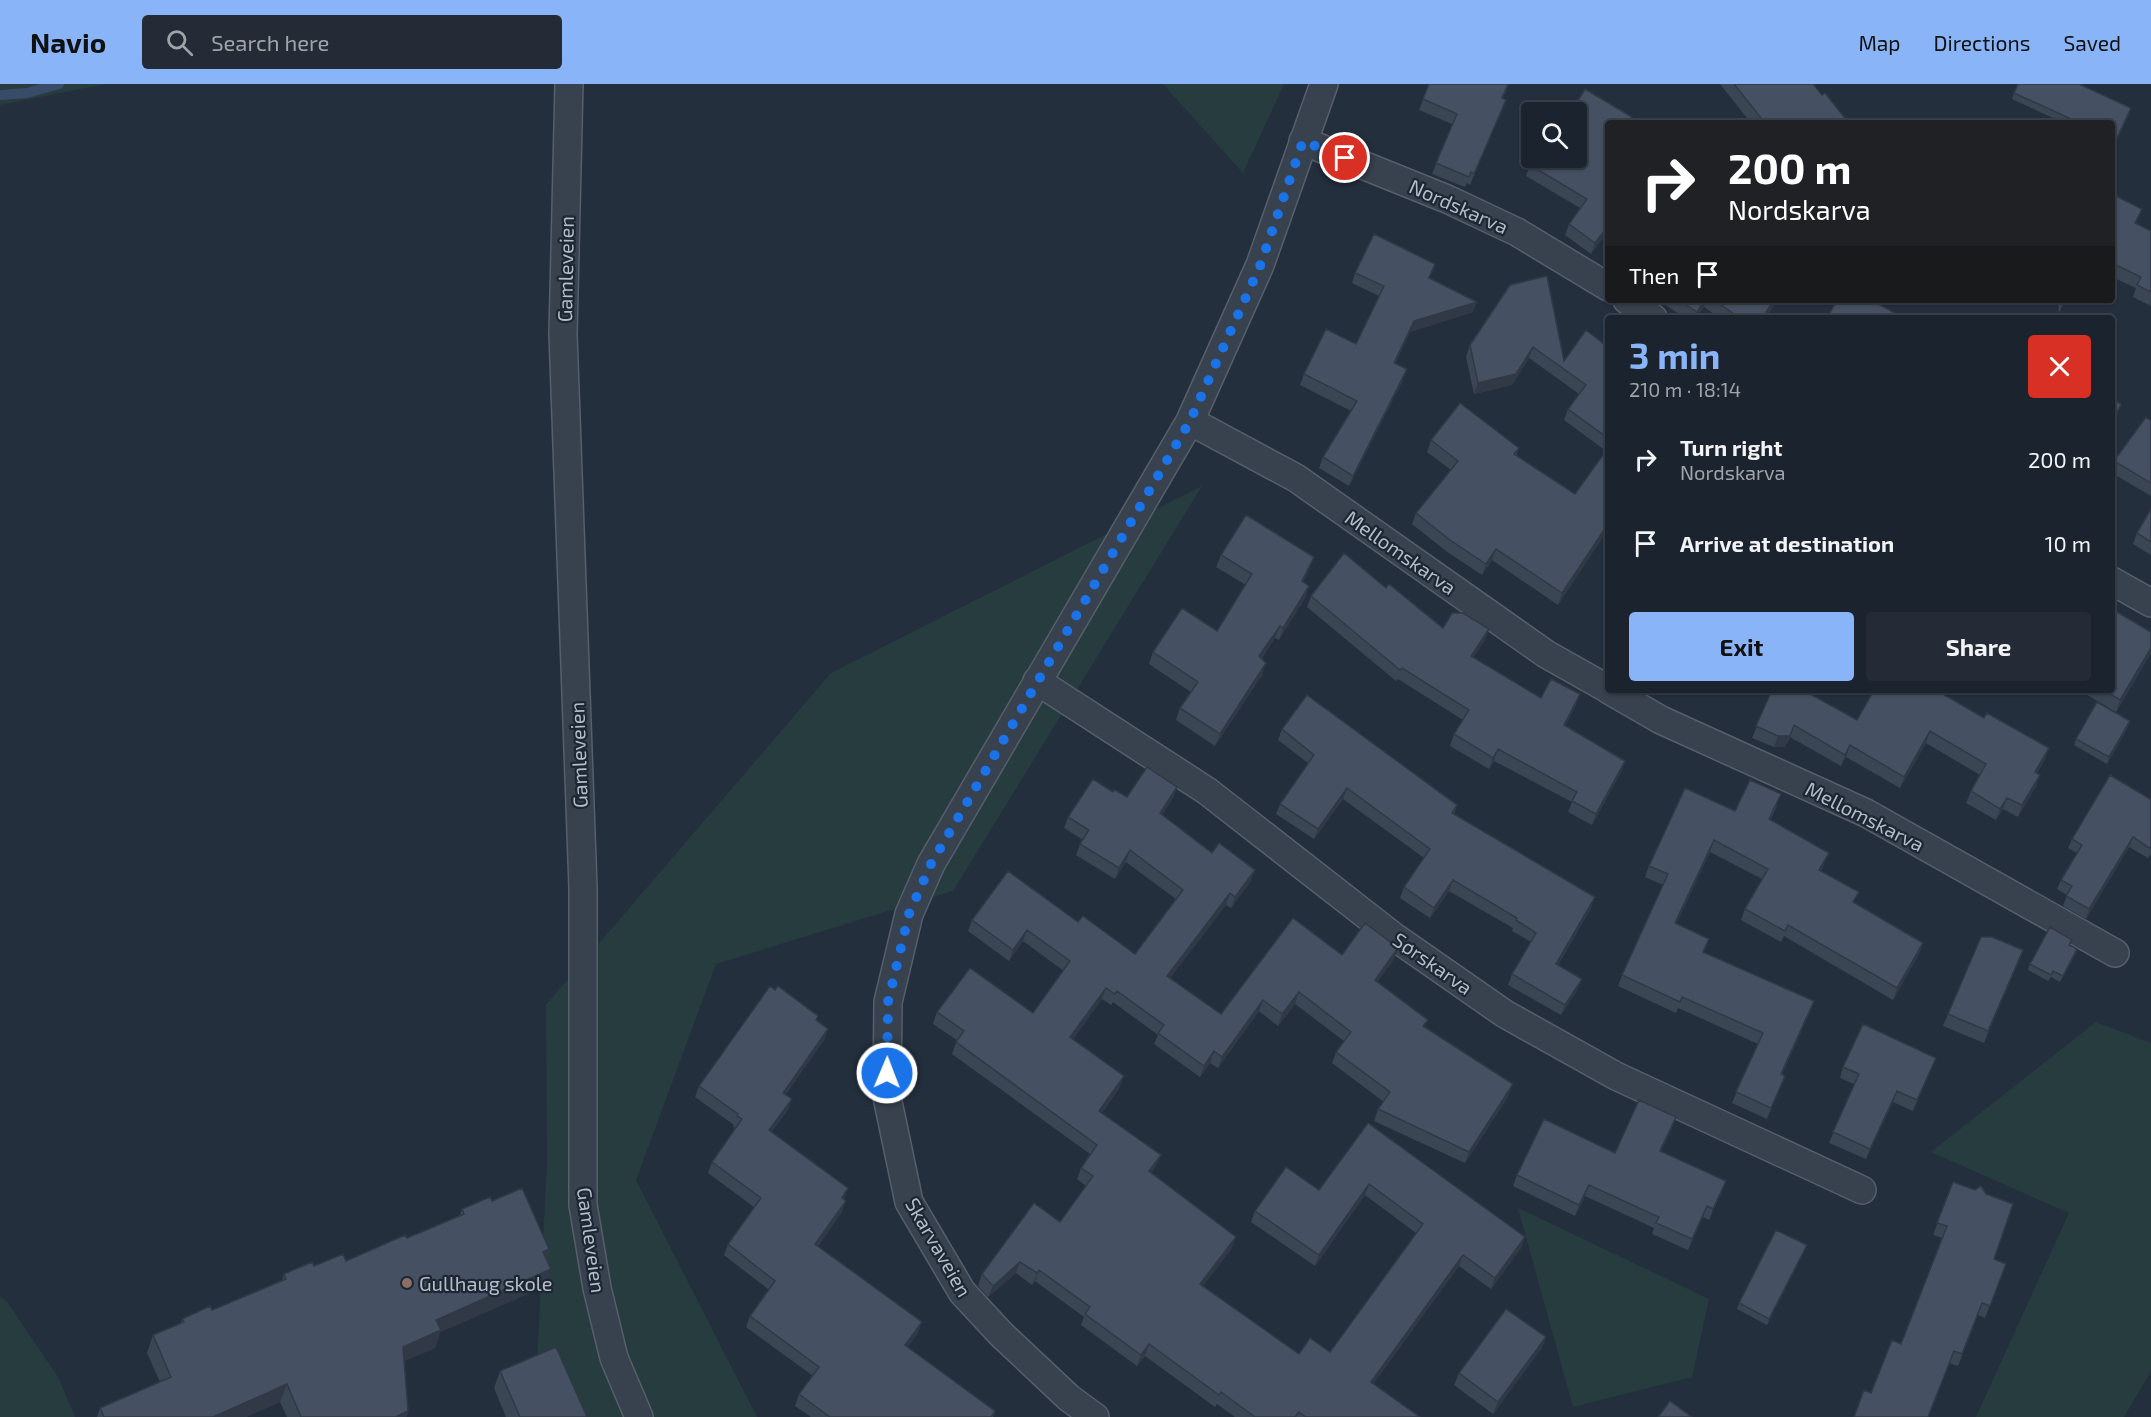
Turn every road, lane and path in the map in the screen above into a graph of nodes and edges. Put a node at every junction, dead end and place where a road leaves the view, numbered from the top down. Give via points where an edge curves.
1 (569, 84) edge
2 (1324, 84) edge
3 (1303, 141) junction
4 (1605, 285) edge
5 (1631, 303) edge
6 (1649, 315) edge
7 (1190, 421) junction
8 (2115, 583) edge
9 (2151, 603) edge
10 (1037, 681) junction
11 (1605, 688) edge
12 (1614, 693) edge
13 (2115, 953) dead end
14 (1862, 1190) dead end
15 (639, 1417) edge
16 (1095, 1417) edge

1 - 15 street, Gamleveien via 563,334 583,888 583,1205 614,1358
2 - 3 street, Skarvaveien
3 - 4 street, Nordskarva via 1448,199 1517,232
3 - 7 street, Skarvaveien via 1260,266
5 - 6 street
7 - 10 street, Skarvaveien
7 - 11 street, Mellomskarva via 1296,478 1546,654
8 - 9 street
10 - 14 street, Sørskarva via 1207,791 1393,936 1505,1014 1616,1076
10 - 16 street, Skarvaveien via 931,864 909,914 888,1002 887,1097 909,1202 962,1292 1069,1398
12 - 13 street, Mellomskarva via 1661,720 1866,813

